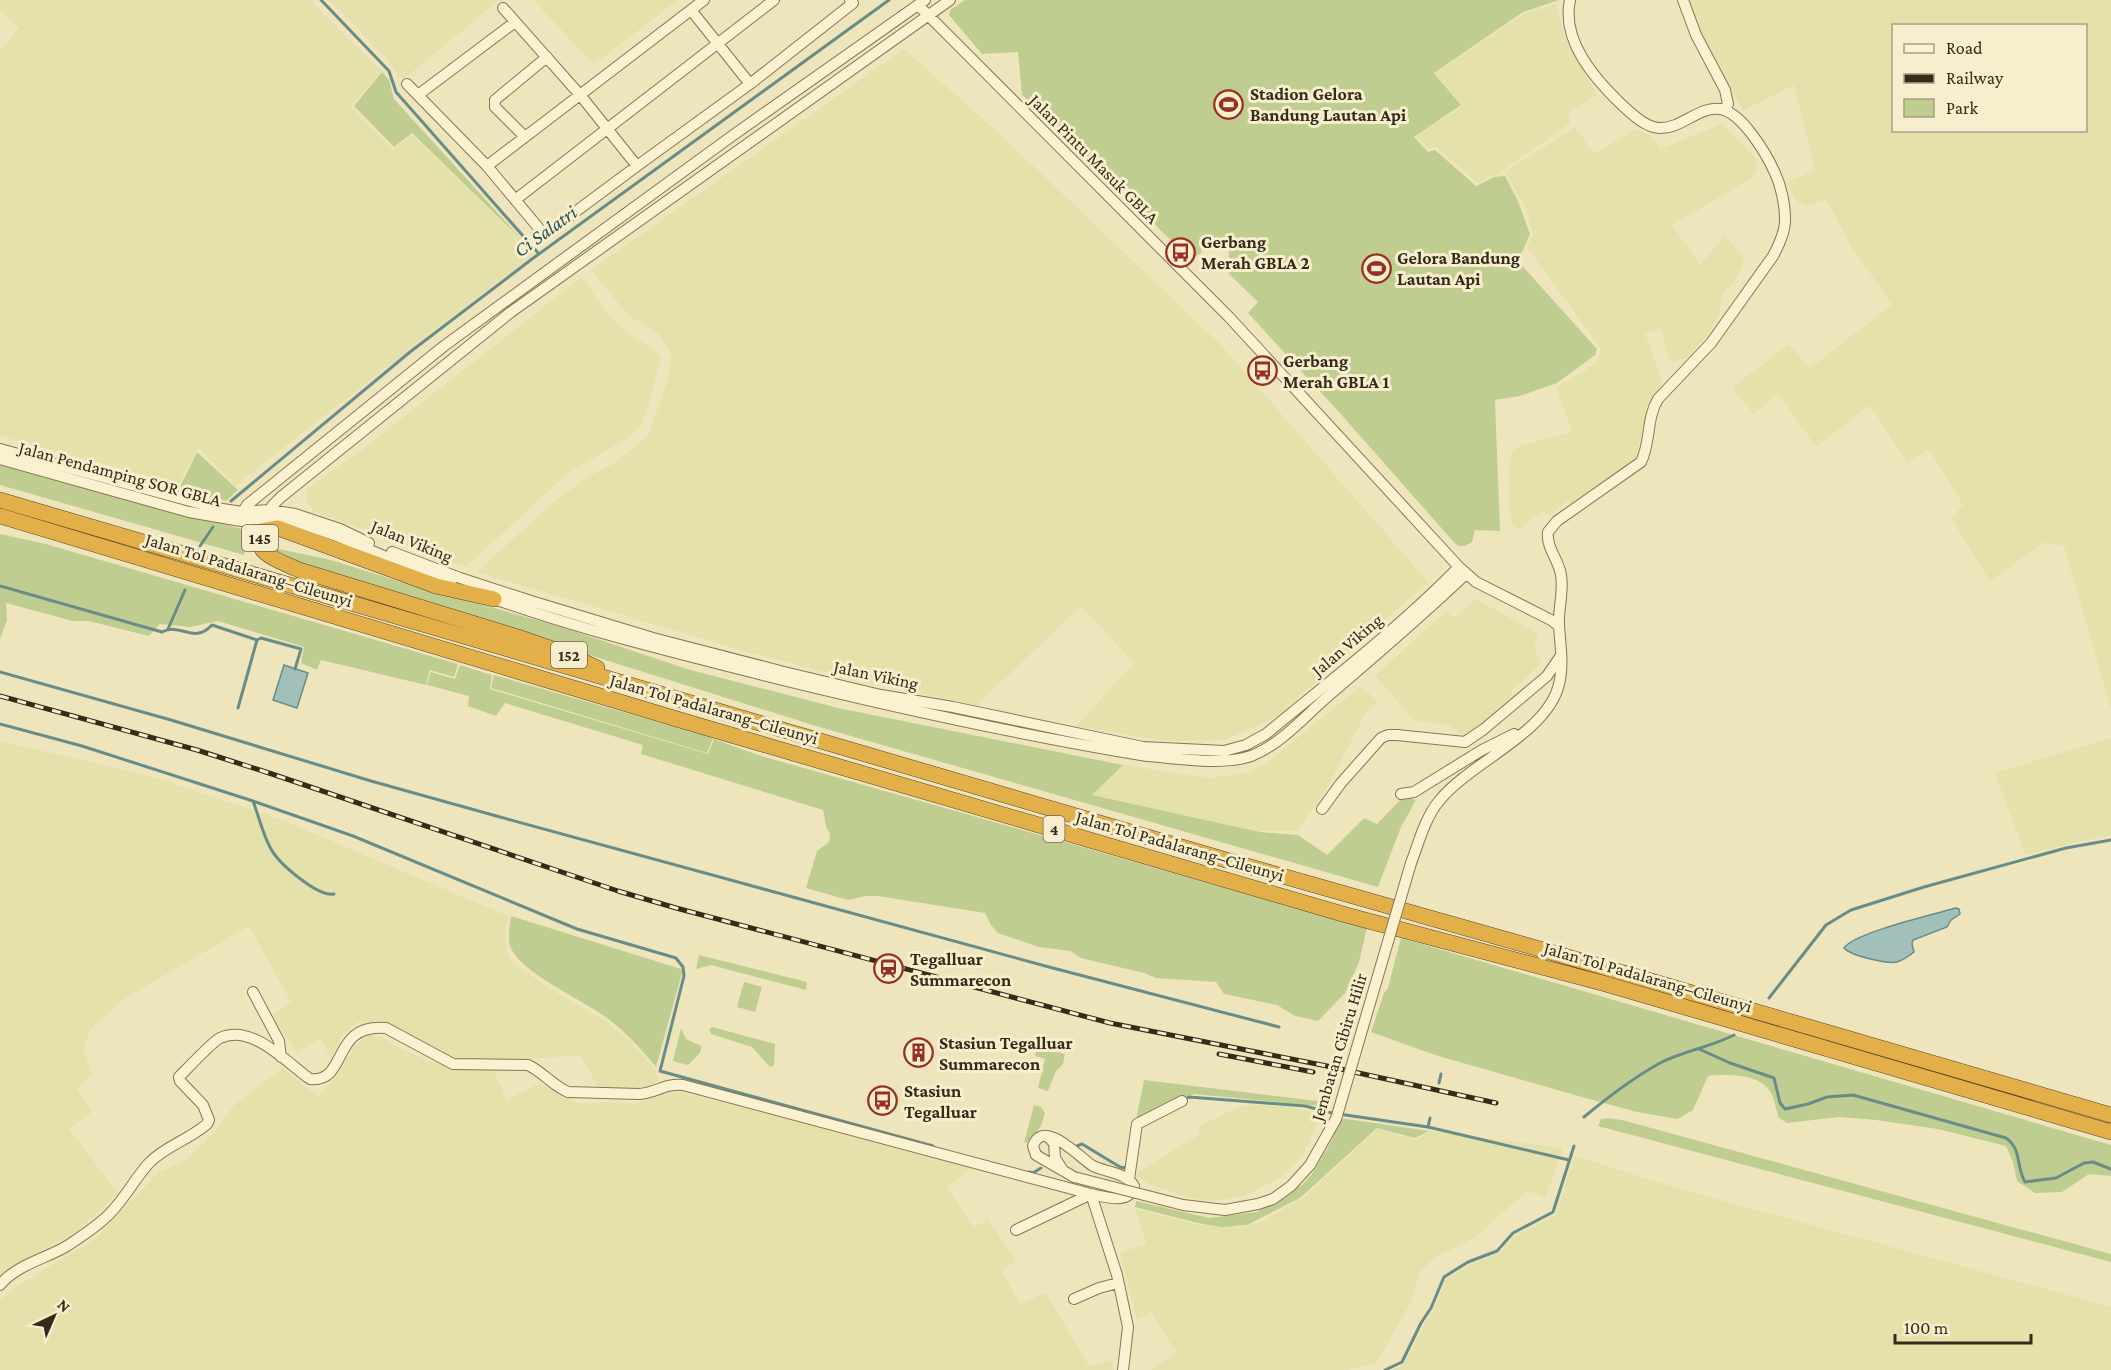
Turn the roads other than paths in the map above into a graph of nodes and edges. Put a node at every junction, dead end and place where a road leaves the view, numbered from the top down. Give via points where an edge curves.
1 (704, 0) edge
2 (774, 0) edge
3 (950, 0) edge
4 (1570, 0) edge
5 (1683, 0) edge
6 (854, 1) edge
7 (921, 2) edge
8 (503, 8) dead end
9 (691, 10) junction
10 (928, 16) junction
11 (515, 22) junction
12 (718, 45) junction
13 (547, 57) junction
14 (407, 84) dead end
15 (750, 84) junction
16 (580, 94) junction
17 (418, 95) junction
18 (1725, 110) junction
19 (608, 129) junction
20 (525, 137) junction
21 (487, 166) junction
22 (637, 166) junction
23 (516, 200) junction
24 (0, 449) edge
25 (0, 459) edge
26 (290, 490) junction
27 (0, 500) edge
28 (269, 514) junction
29 (295, 514) junction
30 (0, 516) edge
31 (241, 516) junction
32 (1462, 570) junction
33 (495, 599) junction
34 (1559, 626) junction
35 (486, 627) joint
36 (1561, 656) junction
37 (648, 691) junction
38 (643, 708) junction
39 (1523, 733) junction
40 (1401, 794) dead end
41 (1322, 809) dead end
42 (253, 992) dead end
43 (281, 1057) junction
44 (1182, 1101) dead end
45 (2111, 1115) edge
46 (2111, 1132) edge
47 (1060, 1147) junction
48 (1041, 1158) junction
49 (1070, 1175) junction
50 (1129, 1179) junction
51 (1091, 1194) junction
52 (1016, 1230) dead end
53 (1118, 1283) junction
54 (0, 1285) edge
55 (1074, 1299) dead end
56 (1123, 1370) edge

1 - 9 street
2 - 12 street
3 - 10 street
4 - 18 street via 1568,12 1580,56 1599,84 1640,120 1652,127 1669,128 1713,109
5 - 18 street via 1696,35 1725,90
6 - 15 street
7 - 10 street, Jalan Pintu Masuk GBLA
7 - 31 street via 444,346 247,506
8 - 11 street
9 - 12 street
9 - 16 street
10 - 26 street via 511,312
10 - 32 street, Jalan Pintu Masuk GBLA via 1229,317
11 - 13 street
11 - 17 street
12 - 15 street
12 - 19 street
13 - 16 street
13 - 20 street via 495,100 495,107
14 - 17 street
15 - 22 street
16 - 19 street
16 - 20 street
17 - 21 street
18 - 34 street, Jembatan Cibiru Hilir via 1761,146 1776,175 1785,220 1780,243 1711,343 1651,409 1641,462 1557,521 1548,532 1549,546 1562,576
19 - 22 street
19 - 23 street
20 - 21 street
21 - 23 street
22 - 23 street via 547,233
24 - 31 street, Jalan Pendamping SOR GBLA
25 - 31 street, Jalan Pendamping SOR GBLA via 189,512
26 - 28 street
26 - 29 street via 288,502
27 - 37 highway, Jalan Tol Padalarang–Cileunyi / 4
28 - 29 street, Jalan Viking
28 - 31 street, Jalan Viking
28 - 33 street, Jalan Viking via 324,531
29 - 32 street, Jalan Viking via 450,574 653,638 881,695 1143,747 1202,750 1224,751 1266,734
30 - 38 highway, Jalan Tol Padalarang–Cileunyi / 4
32 - 33 street, Jalan Viking via 1420,616 1284,735 1251,756 1236,760 1147,756 870,701 687,656
32 - 34 street, Jalan Pintu Masuk GBLA via 1484,587
33 - 35 highway, 145 via 436,586 278,528 267,530 261,538 260,546 265,553 299,570
34 - 36 street, Jembatan Cibiru Hilir
35 - 37 highway, 152 via 570,656
36 - 39 street, Jembatan Cibiru Hilir via 1559,686 1543,713
36 - 41 street via 1547,676 1465,742 1397,735 1381,738
37 - 38 highway
37 - 45 highway, Jalan Tol Padalarang–Cileunyi / 4
38 - 46 highway, Jalan Tol Padalarang–Cileunyi / 4 via 1346,915 1606,984
39 - 40 street via 1496,743 1414,792
39 - 49 street, Jembatan Cibiru Hilir, bridge via 1453,786 1439,800 1426,823 1336,1119 1310,1165 1291,1186 1273,1199 1225,1210 1183,1205
42 - 43 street via 279,1041
43 - 51 street via 310,1079 322,1078 335,1066 352,1036 364,1029 386,1028 453,1064 528,1065 568,1092 647,1094 673,1084 683,1085
43 - 54 street via 270,1046 243,1036 217,1040 179,1079 206,1109 207,1124 150,1162 104,1219
44 - 50 street via 1137,1124
47 - 48 street
47 - 48 street via 1047,1136 1039,1137 1033,1146
47 - 49 street via 1055,1158
47 - 50 street
48 - 49 street, Jembatan Cibiru Hilir
50 - 51 street via 1134,1186 1126,1197
51 - 52 street
51 - 53 street
53 - 55 street
53 - 56 street via 1128,1327

